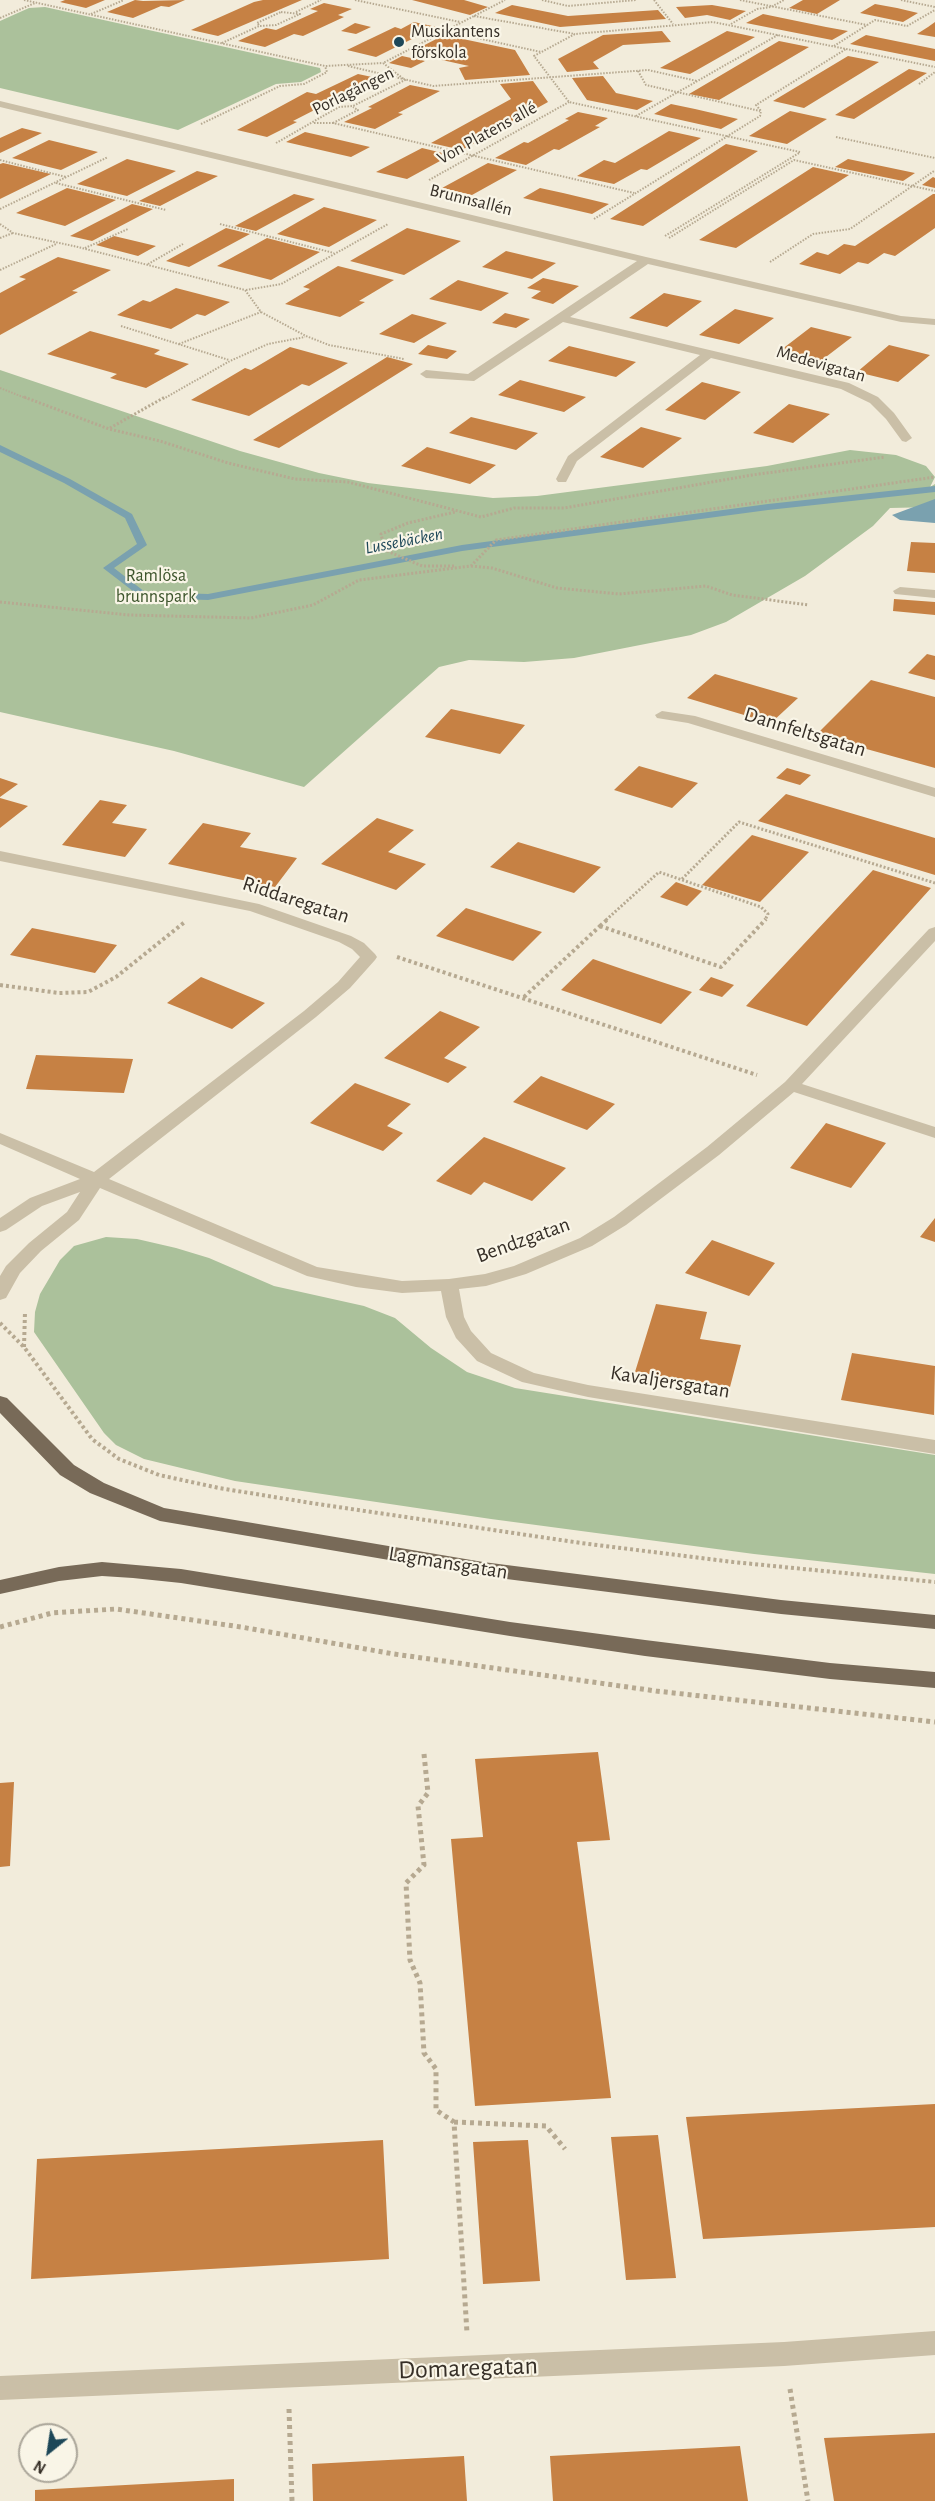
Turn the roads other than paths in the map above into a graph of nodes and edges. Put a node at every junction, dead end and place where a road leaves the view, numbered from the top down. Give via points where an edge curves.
1 (0, 104) edge
2 (646, 260) junction
3 (561, 318) junction
4 (935, 322) edge
5 (710, 353) junction
6 (426, 374) road end
7 (906, 438) road end
8 (562, 479) dead end
9 (900, 591) dead end
10 (935, 594) edge
11 (662, 715) dead end
12 (935, 793) edge
13 (0, 856) edge
14 (935, 932) edge
15 (791, 1086) junction
16 (935, 1133) edge
17 (0, 1138) edge
18 (97, 1179) junction
19 (0, 1226) edge
20 (449, 1285) junction
21 (0, 1294) edge
22 (0, 1402) edge
23 (935, 1447) edge
24 (0, 1587) edge
25 (935, 1623) edge
26 (935, 1680) edge
27 (935, 2343) edge
28 (0, 2388) edge

1 - 2 street, Brunnsallén
2 - 3 street
2 - 4 street, Brunnsallén via 901,319
3 - 5 street, Medevigatan
3 - 6 street via 470,378
5 - 7 street, Medevigatan via 862,392 890,416
5 - 8 street via 572,459
9 - 10 street
11 - 12 street, Dannfeltsgatan via 690,719
13 - 18 street, Riddaregatan via 254,907 345,939 369,957 310,1014
14 - 15 street, Bendzgatan
15 - 16 street
15 - 20 street, Bendzgatan via 713,1151 586,1242 520,1270
17 - 18 street, Bendzgatan
18 - 19 street via 36,1202
18 - 20 street, Bendzgatan via 314,1272 402,1287
18 - 21 street via 73,1216 12,1270
20 - 23 street, Kavaljersgatan via 454,1317 463,1334 484,1357 529,1378
22 - 25 main road, Lagmansgatan via 67,1470 97,1488 160,1514 483,1569
24 - 26 main road via 60,1574 102,1569 133,1571 634,1647
27 - 28 street, Domaregatan via 784,2354

